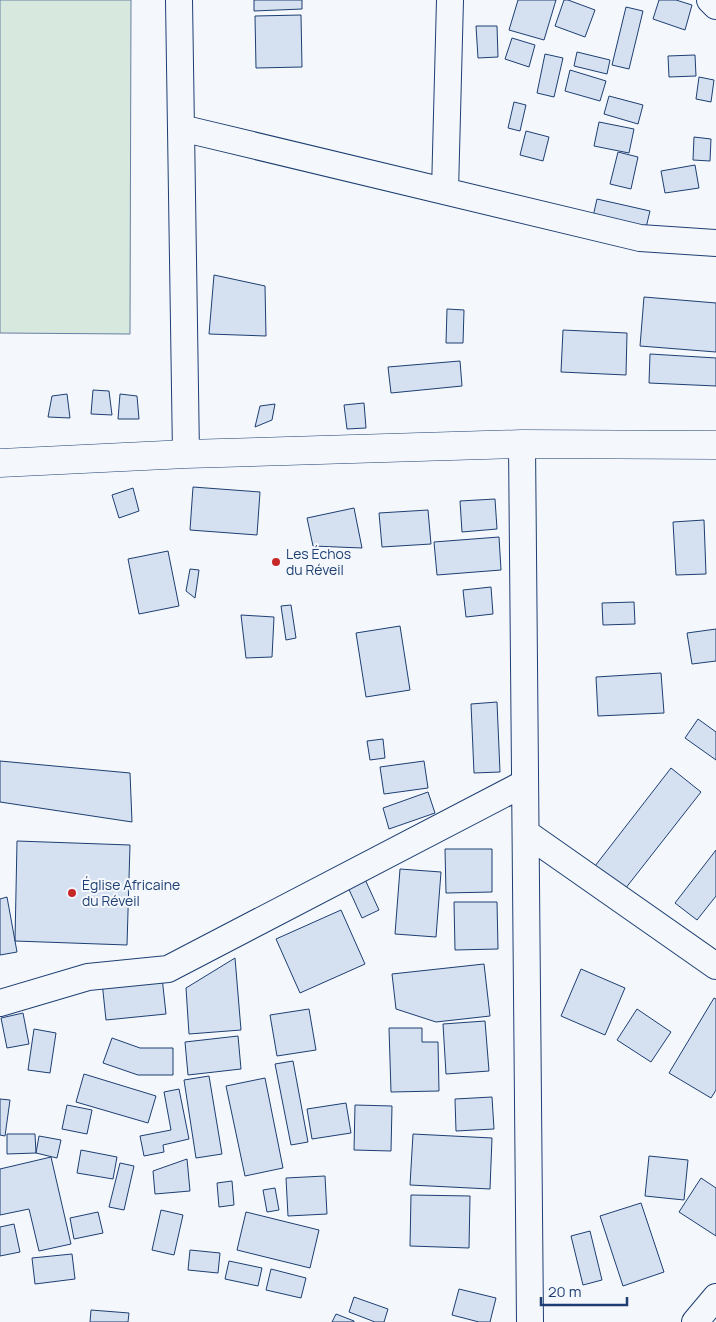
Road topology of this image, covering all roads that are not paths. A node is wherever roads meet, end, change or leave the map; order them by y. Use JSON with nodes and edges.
{"nodes":[{"id":1,"x":179,"y":0,"type":"edge"},
{"id":2,"x":450,"y":0,"type":"edge"},
{"id":3,"x":710,"y":0,"type":"edge"},
{"id":4,"x":716,"y":6,"type":"edge"},
{"id":5,"x":181,"y":128,"type":"junction"},
{"id":6,"x":445,"y":191,"type":"junction"},
{"id":7,"x":716,"y":243,"type":"edge"},
{"id":8,"x":522,"y":444,"type":"junction"},
{"id":9,"x":716,"y":445,"type":"edge"},
{"id":10,"x":186,"y":454,"type":"junction"},
{"id":11,"x":0,"y":463,"type":"edge"},
{"id":12,"x":525,"y":783,"type":"junction"},
{"id":13,"x":526,"y":833,"type":"junction"},
{"id":14,"x":716,"y":966,"type":"edge"},
{"id":15,"x":0,"y":1003,"type":"edge"},
{"id":16,"x":530,"y":1322,"type":"edge"}],
"edges":[{"from":1,"to":5,"type":"street"},
{"from":2,"to":6,"type":"street"},
{"from":3,"to":4,"type":"street"},
{"from":5,"to":6,"type":"street"},
{"from":5,"to":10,"type":"street"},
{"from":6,"to":7,"type":"street"},
{"from":8,"to":9,"type":"street"},
{"from":8,"to":10,"type":"street"},
{"from":8,"to":12,"type":"street"},
{"from":10,"to":11,"type":"street"},
{"from":12,"to":13,"type":"street"},
{"from":12,"to":15,"type":"street"},
{"from":13,"to":14,"type":"street"},
{"from":13,"to":16,"type":"street"}]}
